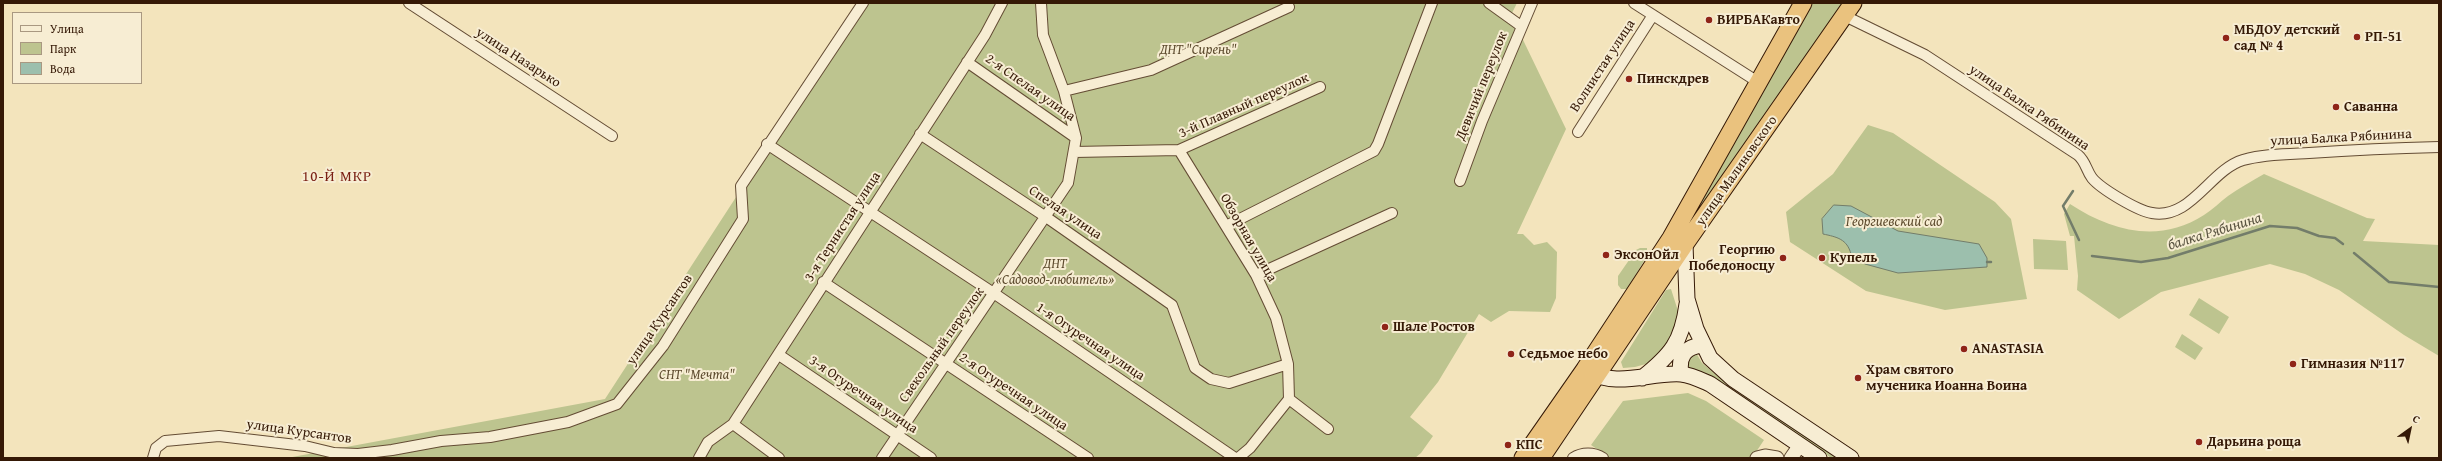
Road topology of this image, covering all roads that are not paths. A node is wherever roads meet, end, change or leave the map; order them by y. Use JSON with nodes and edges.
{"nodes":[{"id":1,"x":409,"y":3,"type":"edge"},
{"id":2,"x":863,"y":3,"type":"edge"},
{"id":3,"x":1002,"y":3,"type":"edge"},
{"id":4,"x":1042,"y":3,"type":"edge"},
{"id":5,"x":1432,"y":3,"type":"edge"},
{"id":6,"x":1489,"y":3,"type":"edge"},
{"id":7,"x":1532,"y":3,"type":"edge"},
{"id":8,"x":1634,"y":3,"type":"edge"},
{"id":9,"x":1803,"y":3,"type":"edge"},
{"id":10,"x":1289,"y":7,"type":"dead end"},
{"id":11,"x":1849,"y":9,"type":"edge"},
{"id":12,"x":1653,"y":15,"type":"junction"},
{"id":13,"x":1521,"y":26,"type":"junction"},
{"id":14,"x":967,"y":62,"type":"junction"},
{"id":15,"x":1758,"y":82,"type":"junction"},
{"id":16,"x":1320,"y":87,"type":"dead end"},
{"id":17,"x":1064,"y":91,"type":"junction"},
{"id":18,"x":1578,"y":132,"type":"dead end"},
{"id":19,"x":920,"y":134,"type":"junction"},
{"id":20,"x":612,"y":136,"type":"dead end"},
{"id":21,"x":1076,"y":138,"type":"junction"},
{"id":22,"x":768,"y":144,"type":"junction"},
{"id":23,"x":2439,"y":147,"type":"edge"},
{"id":24,"x":1179,"y":150,"type":"junction"},
{"id":25,"x":1074,"y":152,"type":"junction"},
{"id":26,"x":1460,"y":181,"type":"dead end"},
{"id":27,"x":870,"y":211,"type":"junction"},
{"id":28,"x":1392,"y":213,"type":"dead end"},
{"id":29,"x":1046,"y":216,"type":"junction"},
{"id":30,"x":1226,"y":226,"type":"junction"},
{"id":31,"x":1685,"y":244,"type":"junction"},
{"id":32,"x":1256,"y":275,"type":"junction"},
{"id":33,"x":823,"y":282,"type":"junction"},
{"id":34,"x":995,"y":294,"type":"junction"},
{"id":35,"x":1687,"y":299,"type":"junction"},
{"id":36,"x":1702,"y":345,"type":"junction"},
{"id":37,"x":778,"y":355,"type":"junction"},
{"id":38,"x":947,"y":364,"type":"junction"},
{"id":39,"x":1288,"y":364,"type":"junction"},
{"id":40,"x":1591,"y":373,"type":"junction"},
{"id":41,"x":1681,"y":374,"type":"junction"},
{"id":42,"x":1642,"y":378,"type":"junction"},
{"id":43,"x":1289,"y":399,"type":"junction"},
{"id":44,"x":733,"y":424,"type":"junction"},
{"id":45,"x":1328,"y":429,"type":"dead end"},
{"id":46,"x":898,"y":434,"type":"junction"},
{"id":47,"x":1800,"y":445,"type":"junction"},
{"id":48,"x":1542,"y":457,"type":"edge"},
{"id":49,"x":153,"y":458,"type":"edge"},
{"id":50,"x":699,"y":458,"type":"edge"},
{"id":51,"x":779,"y":458,"type":"edge"},
{"id":52,"x":882,"y":458,"type":"edge"},
{"id":53,"x":931,"y":458,"type":"edge"},
{"id":54,"x":1088,"y":458,"type":"edge"},
{"id":55,"x":1235,"y":458,"type":"edge"},
{"id":56,"x":1238,"y":458,"type":"edge"},
{"id":57,"x":1523,"y":458,"type":"edge"},
{"id":58,"x":1573,"y":458,"type":"edge"},
{"id":59,"x":1603,"y":458,"type":"edge"},
{"id":60,"x":1757,"y":458,"type":"edge"},
{"id":61,"x":1777,"y":458,"type":"edge"},
{"id":62,"x":1791,"y":458,"type":"edge"},
{"id":63,"x":1819,"y":458,"type":"edge"},
{"id":64,"x":1851,"y":458,"type":"edge"}],
"edges":[{"from":1,"to":20,"type":"street","name":"улица Назарько"},
{"from":2,"to":22,"type":"street","name":"улица Курсантов"},
{"from":3,"to":14,"type":"street","name":"3-я Тернистая улица"},
{"from":4,"to":17,"type":"street","name":"Свекольный переулок"},
{"from":5,"to":30,"type":"street"},
{"from":6,"to":13,"type":"street"},
{"from":7,"to":13,"type":"street","name":"Девичий переулок"},
{"from":8,"to":12,"type":"street"},
{"from":9,"to":15,"type":"highway","name":"улица Малиновского"},
{"from":10,"to":17,"type":"street"},
{"from":11,"to":23,"type":"street","name":"улица Балка Рябинина"},
{"from":11,"to":31,"type":"highway","name":"улица Малиновского"},
{"from":12,"to":15,"type":"street"},
{"from":12,"to":18,"type":"street","name":"Волнистая улица"},
{"from":13,"to":26,"type":"street","name":"Девичий переулок"},
{"from":14,"to":19,"type":"street","name":"3-я Тернистая улица"},
{"from":14,"to":21,"type":"street","name":"2-я Спелая улица"},
{"from":15,"to":40,"type":"highway","name":"улица Малиновского"},
{"from":16,"to":24,"type":"street","name":"3-й Плавный переулок"},
{"from":17,"to":21,"type":"street","name":"Свекольный переулок"},
{"from":19,"to":27,"type":"street","name":"3-я Тернистая улица"},
{"from":19,"to":29,"type":"street","name":"Спелая улица"},
{"from":21,"to":25,"type":"street","name":"Свекольный переулок"},
{"from":22,"to":27,"type":"street","name":"1-я Огуречная улица"},
{"from":22,"to":49,"type":"street","name":"улица Курсантов"},
{"from":24,"to":25,"type":"street"},
{"from":24,"to":30,"type":"street","name":"Обзорная улица"},
{"from":25,"to":29,"type":"street","name":"Свекольный переулок"},
{"from":27,"to":33,"type":"street","name":"3-я Тернистая улица"},
{"from":27,"to":34,"type":"street","name":"1-я Огуречная улица"},
{"from":28,"to":32,"type":"street"},
{"from":29,"to":34,"type":"street","name":"Свекольный переулок"},
{"from":29,"to":39,"type":"street","name":"Спелая улица"},
{"from":30,"to":32,"type":"street","name":"Обзорная улица"},
{"from":31,"to":35,"type":"main road"},
{"from":31,"to":40,"type":"highway","name":"улица Малиновского"},
{"from":32,"to":39,"type":"street","name":"Обзорная улица"},
{"from":33,"to":37,"type":"street","name":"3-я Тернистая улица"},
{"from":33,"to":38,"type":"street","name":"2-я Огуречная улица"},
{"from":34,"to":38,"type":"street","name":"Свекольный переулок"},
{"from":34,"to":55,"type":"street","name":"1-я Огуречная улица"},
{"from":35,"to":36,"type":"main road"},
{"from":35,"to":42,"type":"main road"},
{"from":36,"to":41,"type":"main road"},
{"from":36,"to":64,"type":"main road"},
{"from":37,"to":44,"type":"street","name":"3-я Тернистая улица"},
{"from":37,"to":46,"type":"street","name":"3-я Огуречная улица"},
{"from":38,"to":46,"type":"street","name":"Свекольный переулок"},
{"from":38,"to":54,"type":"street","name":"2-я Огуречная улица"},
{"from":39,"to":43,"type":"street","name":"Обзорная улица"},
{"from":40,"to":42,"type":"main road"},
{"from":40,"to":48,"type":"highway","name":"улица Малиновского"},
{"from":40,"to":57,"type":"highway","name":"улица Малиновского"},
{"from":41,"to":42,"type":"main road"},
{"from":41,"to":47,"type":"main road"},
{"from":43,"to":45,"type":"street"},
{"from":43,"to":56,"type":"street"},
{"from":44,"to":50,"type":"street","name":"3-я Тернистая улица"},
{"from":44,"to":51,"type":"street"},
{"from":46,"to":52,"type":"street","name":"Свекольный переулок"},
{"from":46,"to":53,"type":"street","name":"3-я Огуречная улица"},
{"from":47,"to":62,"type":"street"},
{"from":47,"to":63,"type":"main road"},
{"from":58,"to":59,"type":"street"},
{"from":60,"to":61,"type":"street"}]}
